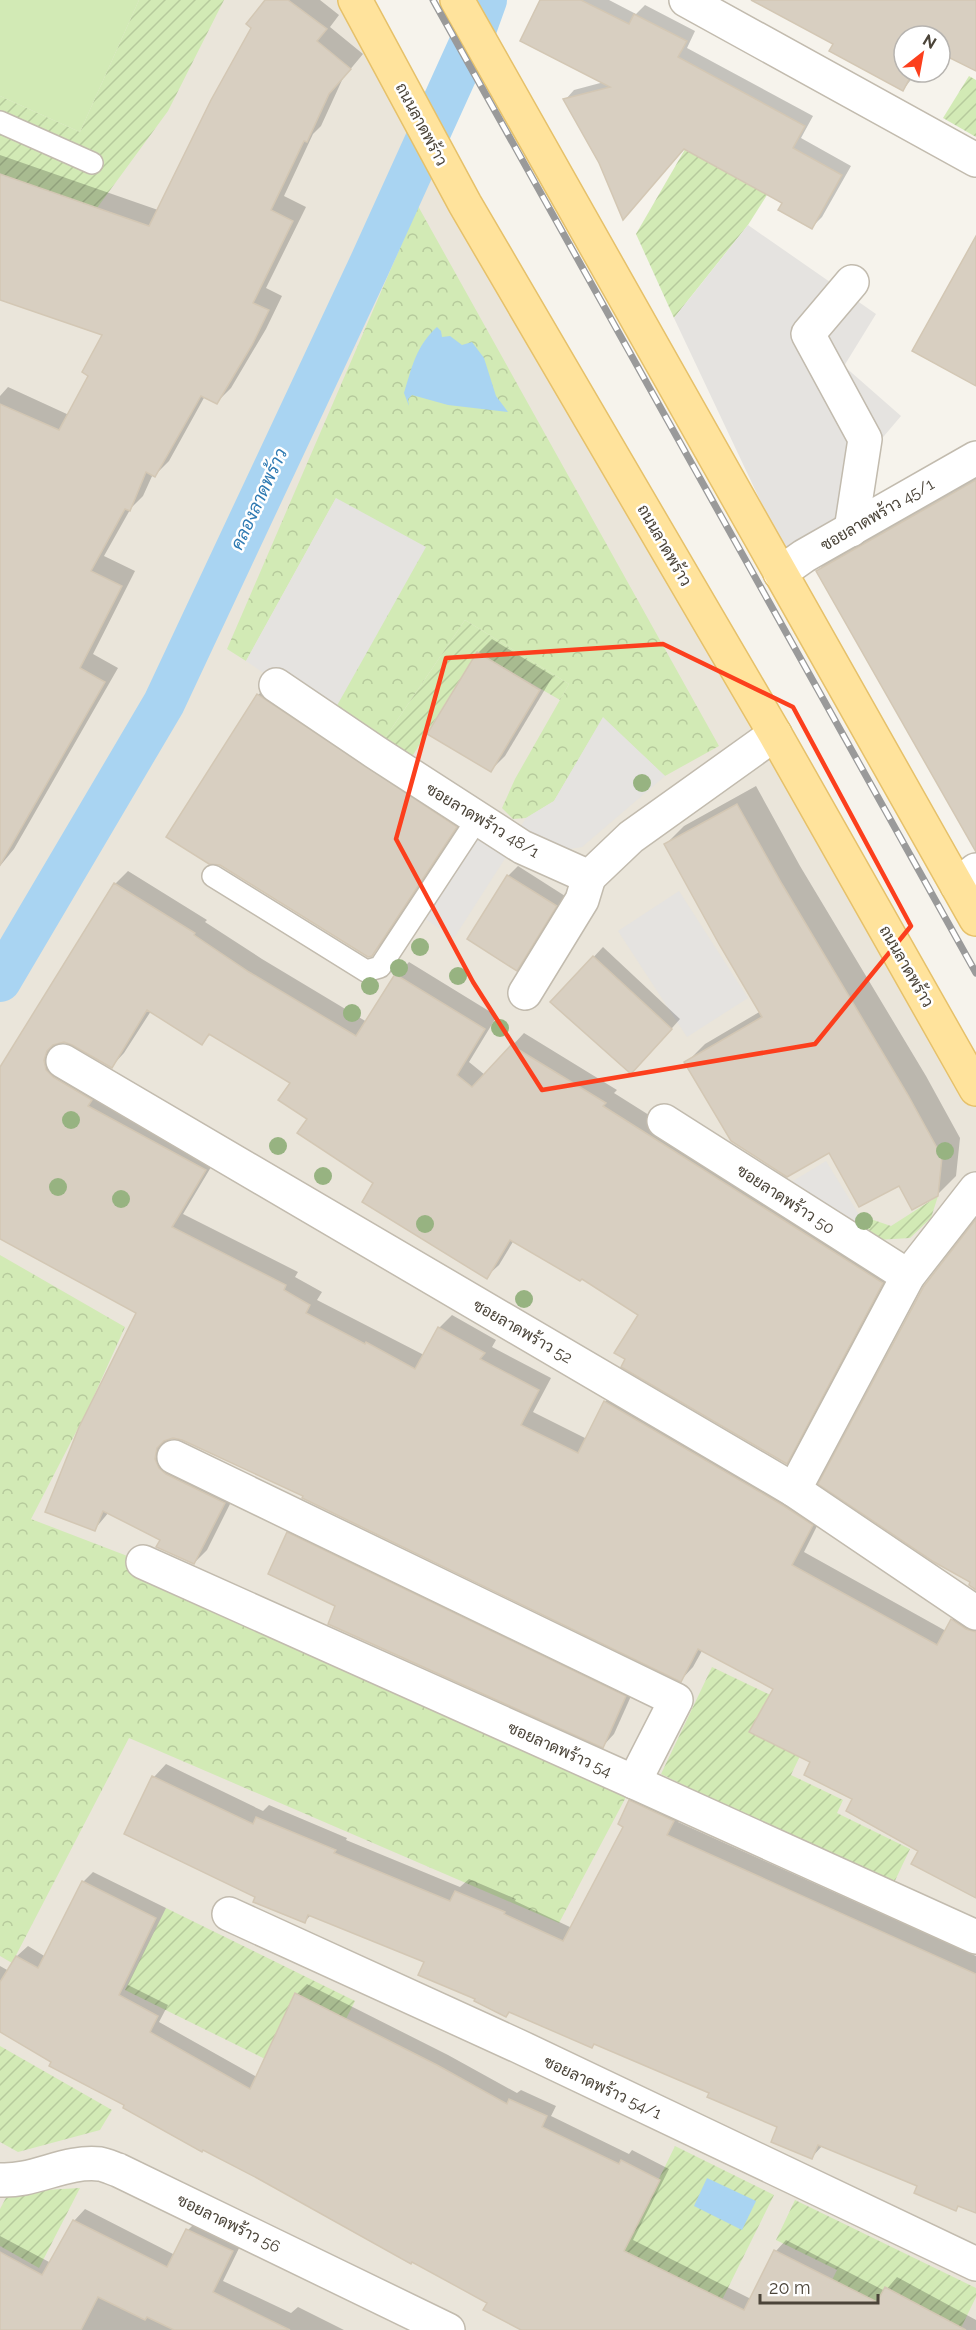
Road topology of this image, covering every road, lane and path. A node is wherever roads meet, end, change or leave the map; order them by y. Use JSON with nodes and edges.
{"nodes":[{"id":1,"x":355,"y":0,"type":"edge"},
{"id":2,"x":457,"y":0,"type":"edge"},
{"id":3,"x":686,"y":0,"type":"edge"},
{"id":4,"x":0,"y":122,"type":"edge"},
{"id":5,"x":976,"y":160,"type":"edge"},
{"id":6,"x":92,"y":163,"type":"dead end"},
{"id":7,"x":852,"y":282,"type":"dead end"},
{"id":8,"x":976,"y":458,"type":"edge"},
{"id":9,"x":851,"y":530,"type":"junction"},
{"id":10,"x":780,"y":573,"type":"junction"},
{"id":11,"x":276,"y":684,"type":"dead end"},
{"id":12,"x":775,"y":734,"type":"junction"},
{"id":13,"x":478,"y":818,"type":"junction"},
{"id":14,"x":213,"y":876,"type":"dead end"},
{"id":15,"x":589,"y":877,"type":"junction"},
{"id":16,"x":967,"y":878,"type":"edge"},
{"id":17,"x":976,"y":919,"type":"edge"},
{"id":18,"x":525,"y":993,"type":"dead end"},
{"id":19,"x":63,"y":1061,"type":"dead end"},
{"id":20,"x":976,"y":1089,"type":"edge"},
{"id":21,"x":664,"y":1121,"type":"dead end"},
{"id":22,"x":976,"y":1189,"type":"edge"},
{"id":23,"x":908,"y":1276,"type":"junction"},
{"id":24,"x":174,"y":1457,"type":"dead end"},
{"id":25,"x":794,"y":1491,"type":"junction"},
{"id":26,"x":142,"y":1562,"type":"dead end"},
{"id":27,"x":976,"y":1613,"type":"edge"},
{"id":28,"x":634,"y":1782,"type":"junction"},
{"id":29,"x":229,"y":1914,"type":"dead end"},
{"id":30,"x":976,"y":1937,"type":"edge"},
{"id":31,"x":0,"y":2180,"type":"edge"},
{"id":32,"x":976,"y":2264,"type":"edge"},
{"id":33,"x":448,"y":2330,"type":"edge"}],
"edges":[{"from":1,"to":12,"type":"main road","name":"ถนนลาดพร้าว"},
{"from":2,"to":10,"type":"main road"},
{"from":3,"to":5,"type":"street"},
{"from":4,"to":6,"type":"lane"},
{"from":7,"to":9,"type":"street"},
{"from":8,"to":9,"type":"street","name":"ซอยลาดพร้าว 45/1"},
{"from":9,"to":10,"type":"street","name":"ซอยลาดพร้าว 45/1"},
{"from":10,"to":16,"type":"main road"},
{"from":11,"to":13,"type":"street","name":"ซอยลาดพร้าว 48/1"},
{"from":12,"to":15,"type":"street"},
{"from":12,"to":20,"type":"main road","name":"ถนนลาดพร้าว"},
{"from":13,"to":14,"type":"lane"},
{"from":13,"to":15,"type":"street","name":"ซอยลาดพร้าว 48/1"},
{"from":15,"to":18,"type":"street"},
{"from":16,"to":17,"type":"main road"},
{"from":19,"to":25,"type":"street","name":"ซอยลาดพร้าว 52"},
{"from":21,"to":23,"type":"street","name":"ซอยลาดพร้าว 50"},
{"from":22,"to":23,"type":"street"},
{"from":23,"to":25,"type":"street"},
{"from":24,"to":28,"type":"street"},
{"from":25,"to":27,"type":"street","name":"ซอยลาดพร้าว 52"},
{"from":26,"to":28,"type":"street","name":"ซอยลาดพร้าว 54"},
{"from":28,"to":30,"type":"street","name":"ซอยลาดพร้าว 54"},
{"from":29,"to":32,"type":"street","name":"ซอยลาดพร้าว 54/1"},
{"from":31,"to":33,"type":"street","name":"ซอยลาดพร้าว 56"}]}
